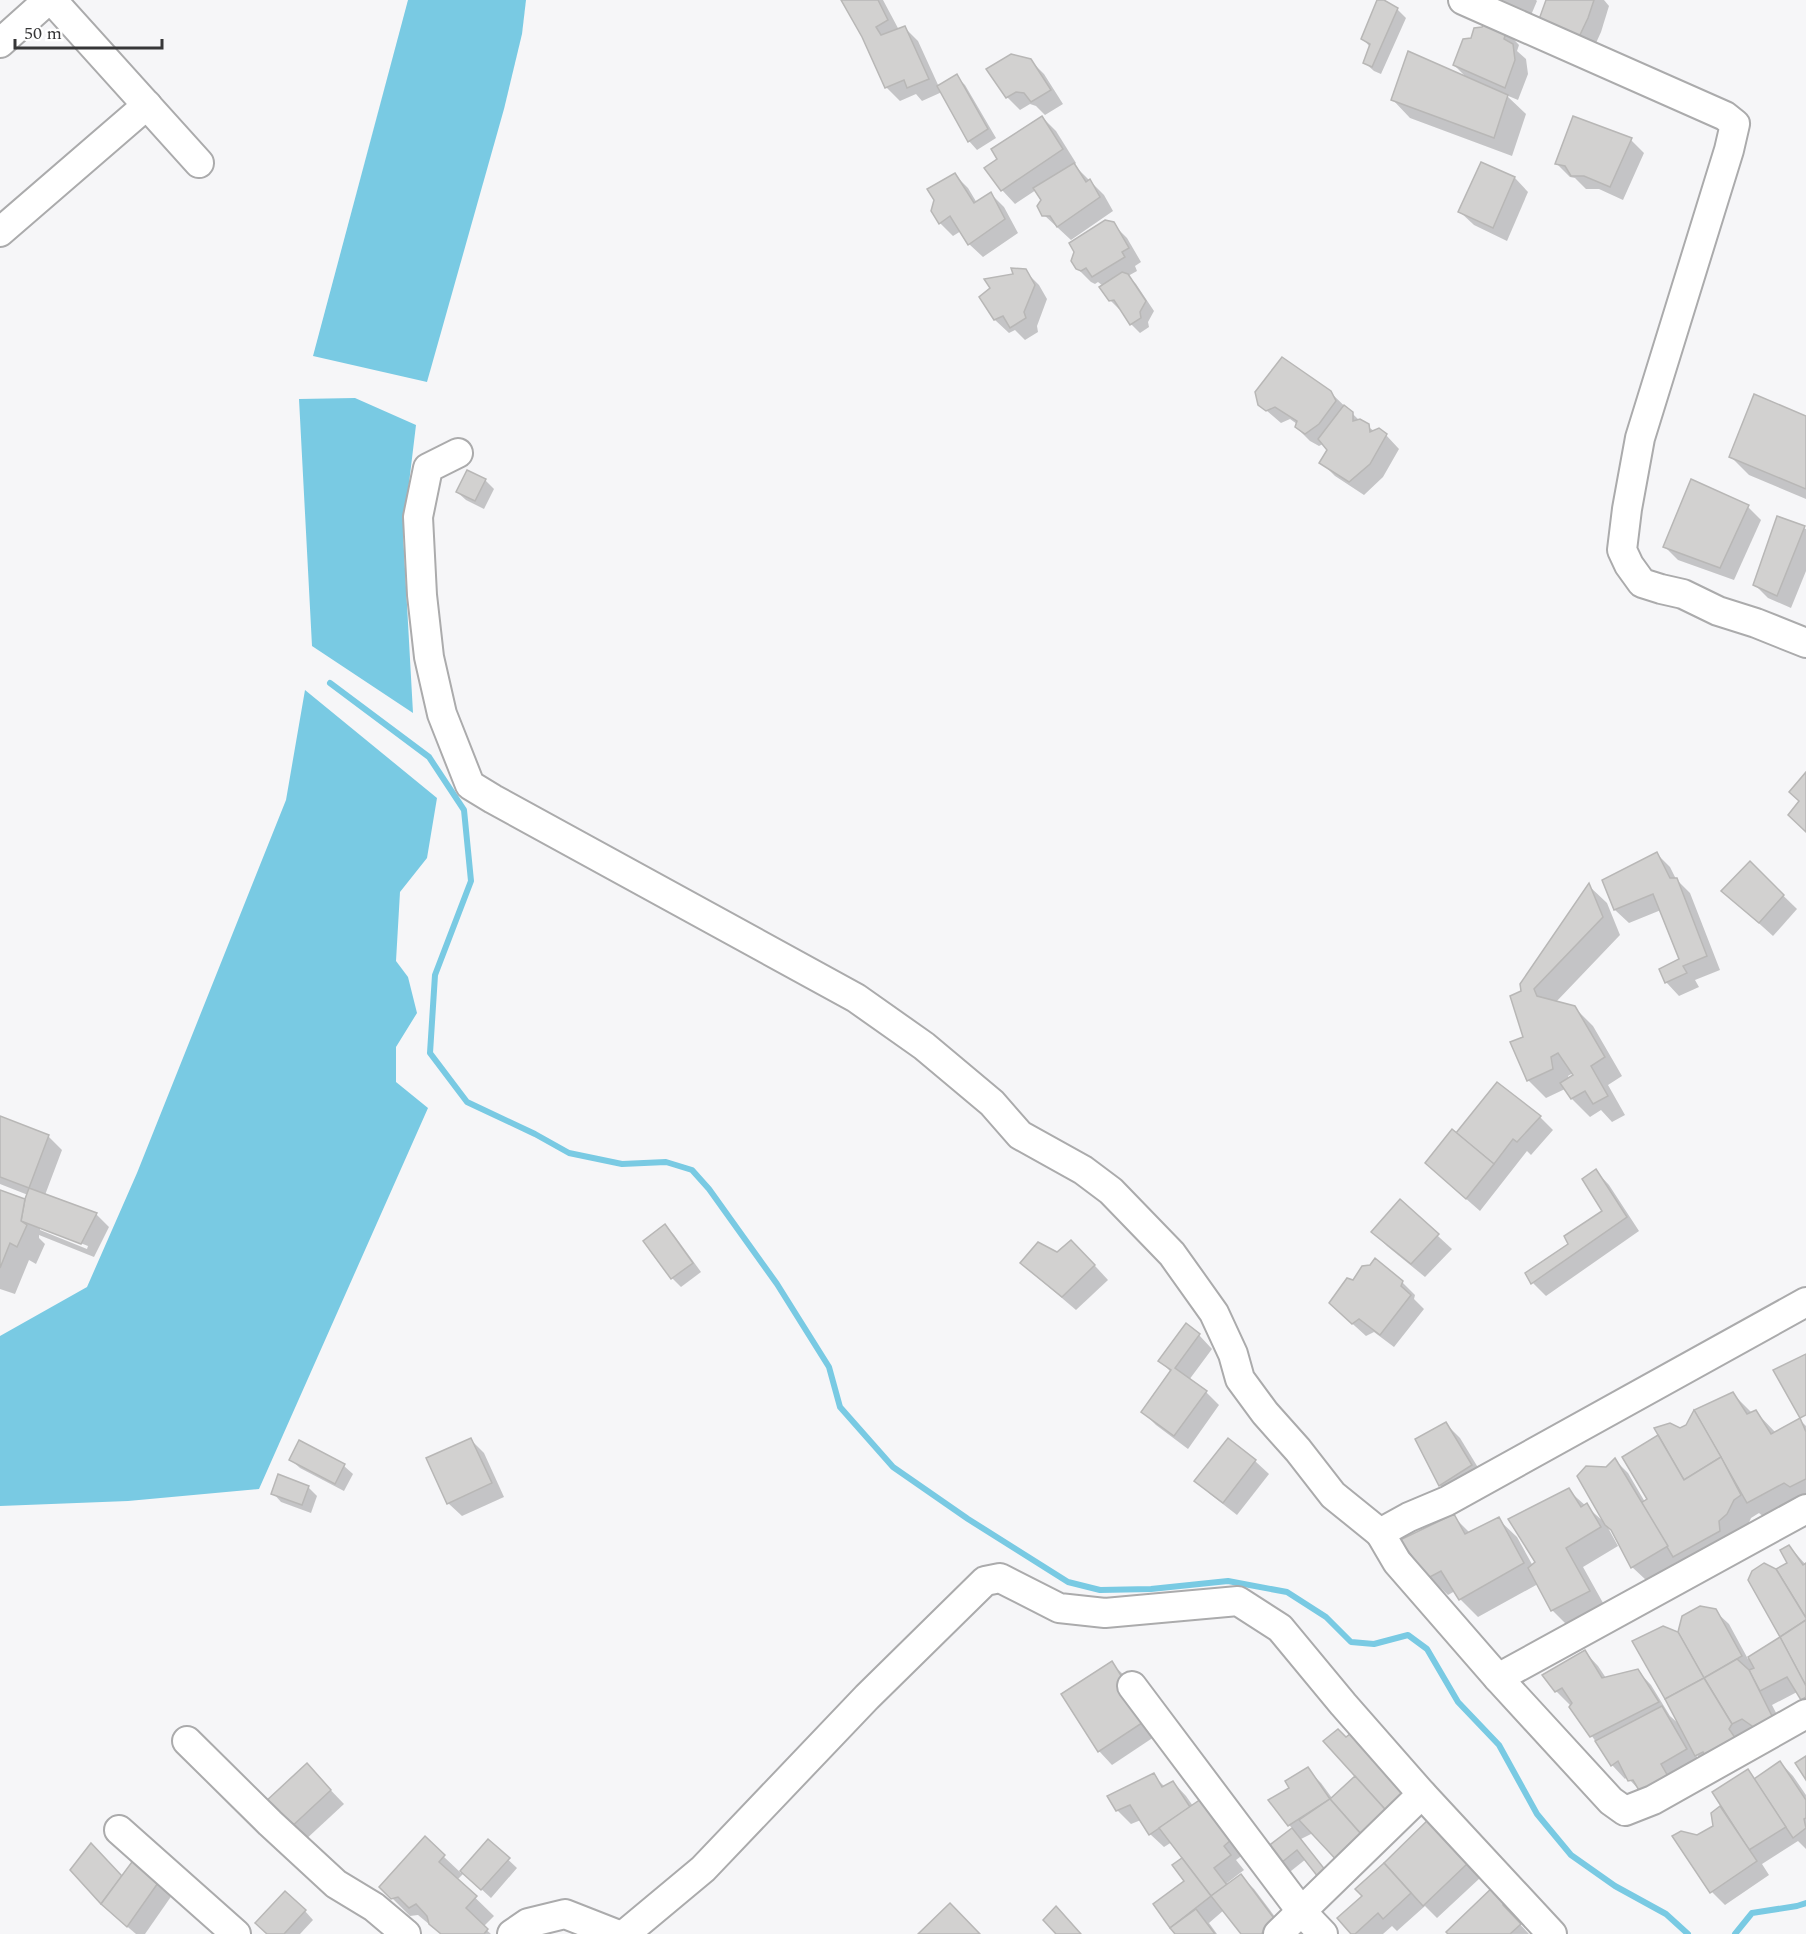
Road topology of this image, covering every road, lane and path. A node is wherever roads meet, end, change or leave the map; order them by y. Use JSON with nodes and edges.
{"nodes":[{"id":1,"x":50,"y":0,"type":"edge"},
{"id":2,"x":1463,"y":0,"type":"edge"},
{"id":3,"x":0,"y":43,"type":"edge"},
{"id":4,"x":147,"y":105,"type":"junction"},
{"id":5,"x":199,"y":163,"type":"dead end"},
{"id":6,"x":0,"y":232,"type":"edge"},
{"id":7,"x":458,"y":453,"type":"dead end"},
{"id":8,"x":1806,"y":643,"type":"edge"},
{"id":9,"x":1806,"y":1302,"type":"edge"},
{"id":10,"x":1806,"y":1509,"type":"edge"},
{"id":11,"x":1380,"y":1533,"type":"junction"},
{"id":12,"x":1498,"y":1678,"type":"junction"},
{"id":13,"x":1132,"y":1686,"type":"dead end"},
{"id":14,"x":1806,"y":1714,"type":"edge"},
{"id":15,"x":187,"y":1741,"type":"dead end"},
{"id":16,"x":1422,"y":1794,"type":"junction"},
{"id":17,"x":119,"y":1830,"type":"dead end"},
{"id":18,"x":1301,"y":1911,"type":"junction"},
{"id":19,"x":236,"y":1934,"type":"edge"},
{"id":20,"x":406,"y":1934,"type":"edge"},
{"id":21,"x":512,"y":1934,"type":"edge"},
{"id":22,"x":616,"y":1934,"type":"edge"},
{"id":23,"x":625,"y":1934,"type":"edge"},
{"id":24,"x":1278,"y":1934,"type":"edge"},
{"id":25,"x":1323,"y":1934,"type":"edge"},
{"id":26,"x":1552,"y":1934,"type":"edge"}],
"edges":[{"from":1,"to":3,"type":"street"},
{"from":1,"to":4,"type":"street"},
{"from":2,"to":8,"type":"street"},
{"from":4,"to":5,"type":"street"},
{"from":4,"to":6,"type":"street"},
{"from":7,"to":11,"type":"street"},
{"from":9,"to":11,"type":"street"},
{"from":10,"to":12,"type":"street"},
{"from":11,"to":12,"type":"street"},
{"from":12,"to":14,"type":"street"},
{"from":13,"to":18,"type":"street"},
{"from":15,"to":20,"type":"street"},
{"from":16,"to":18,"type":"street"},
{"from":16,"to":23,"type":"street"},
{"from":16,"to":26,"type":"street"},
{"from":17,"to":19,"type":"street"},
{"from":18,"to":24,"type":"street"},
{"from":18,"to":25,"type":"street"},
{"from":21,"to":22,"type":"street"}]}
